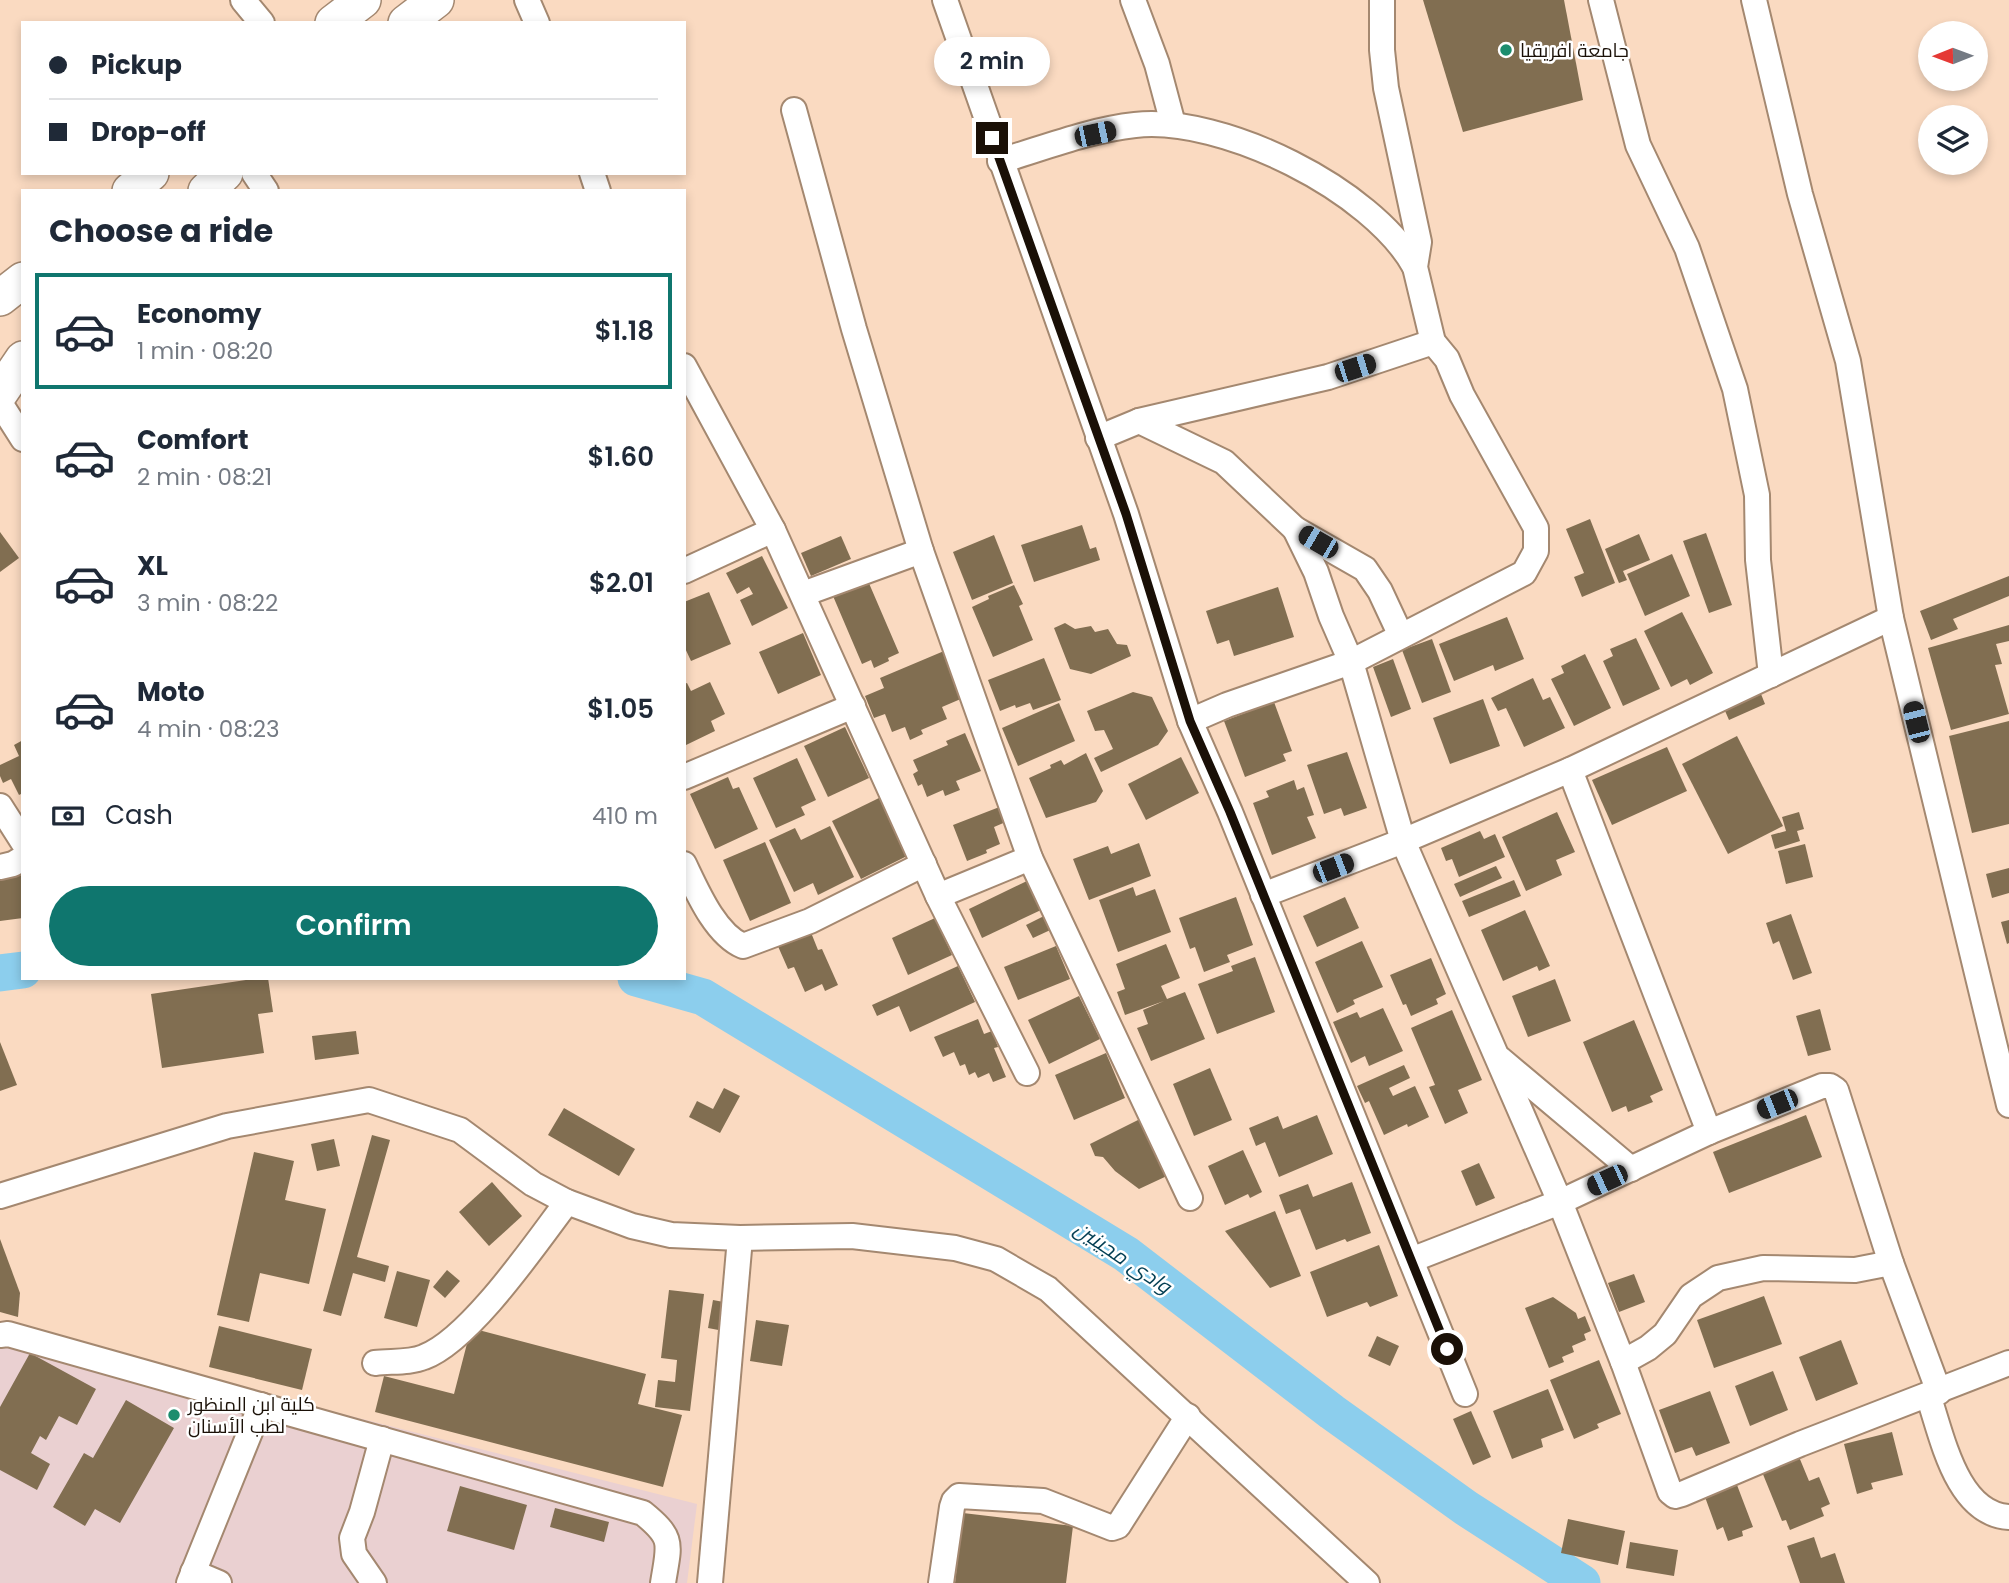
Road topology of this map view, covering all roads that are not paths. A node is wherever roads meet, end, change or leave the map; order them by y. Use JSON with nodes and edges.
{"nodes":[{"id":1,"x":243,"y":0,"type":"edge"},
{"id":2,"x":363,"y":0,"type":"edge"},
{"id":3,"x":436,"y":0,"type":"edge"},
{"id":4,"x":527,"y":0,"type":"edge"},
{"id":5,"x":944,"y":0,"type":"edge"},
{"id":6,"x":1133,"y":0,"type":"edge"},
{"id":7,"x":1382,"y":0,"type":"edge"},
{"id":8,"x":1601,"y":0,"type":"edge"},
{"id":9,"x":1754,"y":0,"type":"edge"},
{"id":10,"x":260,"y":21,"type":"edge"},
{"id":11,"x":337,"y":21,"type":"edge"},
{"id":12,"x":408,"y":21,"type":"edge"},
{"id":13,"x":536,"y":21,"type":"edge"},
{"id":14,"x":794,"y":110,"type":"dead end"},
{"id":15,"x":1173,"y":124,"type":"junction"},
{"id":16,"x":1000,"y":161,"type":"junction"},
{"id":17,"x":149,"y":175,"type":"edge"},
{"id":18,"x":223,"y":175,"type":"edge"},
{"id":19,"x":132,"y":189,"type":"edge"},
{"id":20,"x":208,"y":189,"type":"edge"},
{"id":21,"x":1415,"y":267,"type":"junction"},
{"id":22,"x":21,"y":281,"type":"edge"},
{"id":23,"x":0,"y":298,"type":"edge"},
{"id":24,"x":1433,"y":342,"type":"junction"},
{"id":25,"x":21,"y":360,"type":"edge"},
{"id":26,"x":21,"y":362,"type":"edge"},
{"id":27,"x":0,"y":370,"type":"edge"},
{"id":28,"x":686,"y":370,"type":"edge"},
{"id":29,"x":0,"y":393,"type":"edge"},
{"id":30,"x":0,"y":402,"type":"edge"},
{"id":31,"x":1139,"y":421,"type":"junction"},
{"id":32,"x":21,"y":436,"type":"edge"},
{"id":33,"x":1098,"y":438,"type":"junction"},
{"id":34,"x":1295,"y":529,"type":"junction"},
{"id":35,"x":773,"y":530,"type":"junction"},
{"id":36,"x":921,"y":551,"type":"junction"},
{"id":37,"x":686,"y":569,"type":"edge"},
{"id":38,"x":803,"y":594,"type":"junction"},
{"id":39,"x":1891,"y":618,"type":"junction"},
{"id":40,"x":1401,"y":636,"type":"junction"},
{"id":41,"x":1351,"y":662,"type":"junction"},
{"id":42,"x":1771,"y":675,"type":"junction"},
{"id":43,"x":853,"y":706,"type":"junction"},
{"id":44,"x":1190,"y":721,"type":"junction"},
{"id":45,"x":1570,"y":770,"type":"junction"},
{"id":46,"x":686,"y":776,"type":"edge"},
{"id":47,"x":0,"y":806,"type":"edge"},
{"id":48,"x":21,"y":839,"type":"edge"},
{"id":49,"x":1402,"y":841,"type":"junction"},
{"id":50,"x":1030,"y":858,"type":"junction"},
{"id":51,"x":21,"y":859,"type":"edge"},
{"id":52,"x":925,"y":864,"type":"junction"},
{"id":53,"x":0,"y":867,"type":"edge"},
{"id":54,"x":686,"y":868,"type":"edge"},
{"id":55,"x":938,"y":895,"type":"junction"},
{"id":56,"x":1263,"y":895,"type":"junction"},
{"id":57,"x":1496,"y":1055,"type":"junction"},
{"id":58,"x":1027,"y":1073,"type":"dead end"},
{"id":59,"x":2009,"y":1105,"type":"edge"},
{"id":60,"x":1709,"y":1132,"type":"junction"},
{"id":61,"x":1631,"y":1169,"type":"junction"},
{"id":62,"x":0,"y":1196,"type":"edge"},
{"id":63,"x":1190,"y":1198,"type":"dead end"},
{"id":64,"x":567,"y":1202,"type":"junction"},
{"id":65,"x":1560,"y":1202,"type":"junction"},
{"id":66,"x":740,"y":1238,"type":"junction"},
{"id":67,"x":1411,"y":1260,"type":"junction"},
{"id":68,"x":1891,"y":1264,"type":"junction"},
{"id":69,"x":0,"y":1335,"type":"edge"},
{"id":70,"x":1623,"y":1362,"type":"junction"},
{"id":71,"x":375,"y":1363,"type":"dead end"},
{"id":72,"x":2009,"y":1363,"type":"edge"},
{"id":73,"x":1933,"y":1393,"type":"junction"},
{"id":74,"x":1465,"y":1394,"type":"dead end"},
{"id":75,"x":261,"y":1405,"type":"junction"},
{"id":76,"x":1188,"y":1416,"type":"junction"},
{"id":77,"x":382,"y":1439,"type":"junction"},
{"id":78,"x":2009,"y":1517,"type":"edge"},
{"id":79,"x":191,"y":1578,"type":"edge"},
{"id":80,"x":219,"y":1583,"type":"edge"},
{"id":81,"x":374,"y":1583,"type":"edge"},
{"id":82,"x":663,"y":1583,"type":"edge"},
{"id":83,"x":710,"y":1583,"type":"edge"},
{"id":84,"x":942,"y":1583,"type":"edge"},
{"id":85,"x":1367,"y":1583,"type":"edge"}],
"edges":[{"from":1,"to":10,"type":"street"},
{"from":2,"to":11,"type":"highway"},
{"from":3,"to":12,"type":"highway"},
{"from":4,"to":13,"type":"street"},
{"from":5,"to":16,"type":"street"},
{"from":6,"to":15,"type":"street"},
{"from":7,"to":21,"type":"street"},
{"from":8,"to":42,"type":"street"},
{"from":9,"to":39,"type":"street"},
{"from":14,"to":36,"type":"street"},
{"from":15,"to":16,"type":"street"},
{"from":15,"to":21,"type":"street"},
{"from":16,"to":33,"type":"street"},
{"from":17,"to":19,"type":"highway"},
{"from":18,"to":20,"type":"highway"},
{"from":21,"to":24,"type":"street"},
{"from":22,"to":23,"type":"highway"},
{"from":24,"to":31,"type":"street"},
{"from":24,"to":40,"type":"street"},
{"from":25,"to":27,"type":"highway"},
{"from":26,"to":29,"type":"highway"},
{"from":28,"to":35,"type":"street"},
{"from":30,"to":32,"type":"street"},
{"from":31,"to":33,"type":"street"},
{"from":31,"to":34,"type":"street"},
{"from":33,"to":44,"type":"street"},
{"from":34,"to":40,"type":"street"},
{"from":34,"to":41,"type":"street"},
{"from":35,"to":37,"type":"street"},
{"from":35,"to":38,"type":"street"},
{"from":36,"to":38,"type":"street"},
{"from":36,"to":50,"type":"street"},
{"from":38,"to":43,"type":"street"},
{"from":39,"to":42,"type":"street"},
{"from":39,"to":59,"type":"street"},
{"from":40,"to":41,"type":"street"},
{"from":41,"to":44,"type":"street"},
{"from":41,"to":49,"type":"street"},
{"from":42,"to":45,"type":"street"},
{"from":43,"to":46,"type":"street"},
{"from":43,"to":52,"type":"street"},
{"from":44,"to":56,"type":"street"},
{"from":45,"to":49,"type":"street"},
{"from":45,"to":60,"type":"street"},
{"from":47,"to":48,"type":"street"},
{"from":49,"to":56,"type":"street"},
{"from":49,"to":57,"type":"street"},
{"from":50,"to":55,"type":"street"},
{"from":50,"to":63,"type":"street"},
{"from":51,"to":53,"type":"street"},
{"from":52,"to":54,"type":"street"},
{"from":52,"to":55,"type":"street"},
{"from":55,"to":58,"type":"street"},
{"from":56,"to":67,"type":"street"},
{"from":57,"to":61,"type":"street"},
{"from":57,"to":65,"type":"street"},
{"from":60,"to":61,"type":"street"},
{"from":60,"to":68,"type":"street"},
{"from":61,"to":65,"type":"street"},
{"from":62,"to":64,"type":"street"},
{"from":64,"to":66,"type":"street"},
{"from":64,"to":71,"type":"street"},
{"from":65,"to":67,"type":"street"},
{"from":65,"to":70,"type":"street"},
{"from":66,"to":76,"type":"street"},
{"from":66,"to":83,"type":"street"},
{"from":67,"to":74,"type":"street"},
{"from":68,"to":70,"type":"street"},
{"from":68,"to":73,"type":"street"},
{"from":69,"to":75,"type":"street"},
{"from":70,"to":73,"type":"street"},
{"from":72,"to":73,"type":"street"},
{"from":73,"to":78,"type":"street"},
{"from":75,"to":77,"type":"street"},
{"from":75,"to":79,"type":"street"},
{"from":76,"to":84,"type":"street"},
{"from":76,"to":85,"type":"street"},
{"from":77,"to":81,"type":"street"},
{"from":77,"to":82,"type":"street"},
{"from":79,"to":80,"type":"street"}]}
